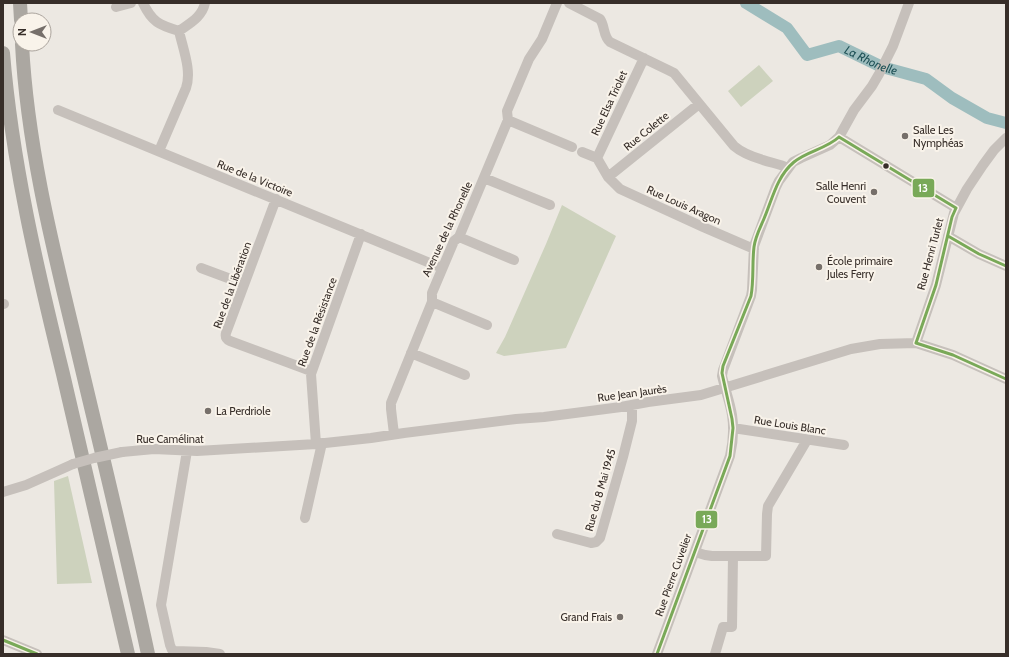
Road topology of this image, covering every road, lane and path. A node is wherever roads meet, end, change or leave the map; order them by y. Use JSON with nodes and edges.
{"nodes":[{"id":1,"x":131,"y":3,"type":"edge"},
{"id":2,"x":143,"y":3,"type":"edge"},
{"id":3,"x":206,"y":3,"type":"edge"},
{"id":4,"x":557,"y":3,"type":"edge"},
{"id":5,"x":569,"y":3,"type":"edge"},
{"id":6,"x":909,"y":3,"type":"edge"},
{"id":7,"x":116,"y":7,"type":"dead end"},
{"id":8,"x":179,"y":31,"type":"junction"},
{"id":9,"x":23,"y":52,"type":"edge"},
{"id":10,"x":3,"y":53,"type":"edge"},
{"id":11,"x":644,"y":58,"type":"junction"},
{"id":12,"x":699,"y":104,"type":"junction"},
{"id":13,"x":58,"y":110,"type":"dead end"},
{"id":14,"x":508,"y":120,"type":"junction"},
{"id":15,"x":840,"y":137,"type":"junction"},
{"id":16,"x":1006,"y":138,"type":"edge"},
{"id":17,"x":572,"y":147,"type":"dead end"},
{"id":18,"x":159,"y":151,"type":"junction"},
{"id":19,"x":582,"y":152,"type":"dead end"},
{"id":20,"x":597,"y":158,"type":"junction"},
{"id":21,"x":788,"y":168,"type":"junction"},
{"id":22,"x":608,"y":177,"type":"junction"},
{"id":23,"x":484,"y":178,"type":"junction"},
{"id":24,"x":276,"y":199,"type":"junction"},
{"id":25,"x":550,"y":205,"type":"dead end"},
{"id":26,"x":956,"y":208,"type":"junction"},
{"id":27,"x":361,"y":234,"type":"junction"},
{"id":28,"x":948,"y":236,"type":"junction"},
{"id":29,"x":459,"y":237,"type":"junction"},
{"id":30,"x":754,"y":249,"type":"junction"},
{"id":31,"x":514,"y":260,"type":"dead end"},
{"id":32,"x":1006,"y":266,"type":"edge"},
{"id":33,"x":201,"y":268,"type":"dead end"},
{"id":34,"x":442,"y":268,"type":"junction"},
{"id":35,"x":244,"y":284,"type":"junction"},
{"id":36,"x":432,"y":302,"type":"junction"},
{"id":37,"x":487,"y":325,"type":"dead end"},
{"id":38,"x":916,"y":343,"type":"junction"},
{"id":39,"x":411,"y":353,"type":"junction"},
{"id":40,"x":311,"y":371,"type":"junction"},
{"id":41,"x":465,"y":375,"type":"dead end"},
{"id":42,"x":1006,"y":379,"type":"edge"},
{"id":43,"x":725,"y":388,"type":"junction"},
{"id":44,"x":632,"y":405,"type":"junction"},
{"id":45,"x":733,"y":428,"type":"junction"},
{"id":46,"x":394,"y":434,"type":"junction"},
{"id":47,"x":807,"y":440,"type":"junction"},
{"id":48,"x":344,"y":441,"type":"joint"},
{"id":49,"x":319,"y":443,"type":"junction"},
{"id":50,"x":844,"y":445,"type":"dead end"},
{"id":51,"x":187,"y":451,"type":"junction"},
{"id":52,"x":3,"y":492,"type":"edge"},
{"id":53,"x":305,"y":518,"type":"dead end"},
{"id":54,"x":557,"y":534,"type":"dead end"},
{"id":55,"x":695,"y":552,"type":"junction"},
{"id":56,"x":733,"y":556,"type":"junction"},
{"id":57,"x":3,"y":640,"type":"edge"},
{"id":58,"x":37,"y":654,"type":"edge"},
{"id":59,"x":128,"y":654,"type":"edge"},
{"id":60,"x":148,"y":654,"type":"edge"},
{"id":61,"x":220,"y":654,"type":"edge"},
{"id":62,"x":657,"y":654,"type":"edge"},
{"id":63,"x":715,"y":654,"type":"edge"}],
"edges":[{"from":1,"to":7,"type":"street"},
{"from":2,"to":8,"type":"street"},
{"from":3,"to":8,"type":"street"},
{"from":4,"to":14,"type":"street","name":"Avenue de la Rhonelle"},
{"from":5,"to":11,"type":"street"},
{"from":6,"to":15,"type":"street"},
{"from":8,"to":18,"type":"street"},
{"from":9,"to":60,"type":"highway"},
{"from":10,"to":59,"type":"highway"},
{"from":11,"to":12,"type":"street"},
{"from":11,"to":20,"type":"street","name":"Rue Elsa Triolet"},
{"from":12,"to":21,"type":"street"},
{"from":12,"to":22,"type":"street","name":"Rue Colette"},
{"from":13,"to":18,"type":"street","name":"Rue de la Victoire"},
{"from":14,"to":17,"type":"street"},
{"from":14,"to":23,"type":"street","name":"Avenue de la Rhonelle"},
{"from":15,"to":21,"type":"street"},
{"from":15,"to":26,"type":"street"},
{"from":16,"to":26,"type":"street","name":"Rue Henri Turlet"},
{"from":18,"to":24,"type":"street","name":"Rue de la Victoire"},
{"from":19,"to":20,"type":"street"},
{"from":20,"to":22,"type":"street"},
{"from":21,"to":30,"type":"street","name":"Rue Pierre Cuvelier"},
{"from":22,"to":30,"type":"street","name":"Rue Louis Aragon"},
{"from":23,"to":25,"type":"street"},
{"from":23,"to":29,"type":"street","name":"Avenue de la Rhonelle"},
{"from":24,"to":27,"type":"street","name":"Rue de la Victoire"},
{"from":24,"to":35,"type":"street","name":"Rue de la Libération"},
{"from":26,"to":28,"type":"street","name":"Rue Henri Turlet"},
{"from":27,"to":34,"type":"street","name":"Rue de la Victoire"},
{"from":27,"to":40,"type":"street","name":"Rue de la Résistance"},
{"from":28,"to":32,"type":"street"},
{"from":28,"to":38,"type":"street","name":"Rue Henri Turlet"},
{"from":29,"to":31,"type":"street"},
{"from":29,"to":34,"type":"street","name":"Avenue de la Rhonelle"},
{"from":30,"to":43,"type":"street","name":"Rue Pierre Cuvelier"},
{"from":33,"to":35,"type":"street"},
{"from":34,"to":36,"type":"street","name":"Avenue de la Rhonelle"},
{"from":35,"to":40,"type":"street","name":"Rue de la Libération"},
{"from":36,"to":37,"type":"street"},
{"from":36,"to":39,"type":"street","name":"Avenue de la Rhonelle"},
{"from":38,"to":42,"type":"street"},
{"from":38,"to":43,"type":"street","name":"Rue Jean Jaurès"},
{"from":39,"to":41,"type":"street"},
{"from":39,"to":46,"type":"street","name":"Avenue de la Rhonelle"},
{"from":40,"to":49,"type":"street","name":"Rue de la Résistance"},
{"from":43,"to":44,"type":"street","name":"Rue Jean Jaurès"},
{"from":43,"to":45,"type":"street","name":"Rue Pierre Cuvelier"},
{"from":44,"to":46,"type":"street","name":"Rue Jean Jaurès"},
{"from":44,"to":54,"type":"street","name":"Rue du 8 Mai 1945"},
{"from":45,"to":47,"type":"street","name":"Rue Louis Blanc"},
{"from":45,"to":55,"type":"street","name":"Rue Pierre Cuvelier"},
{"from":46,"to":48,"type":"street","name":"Rue Jean Jaurès"},
{"from":47,"to":50,"type":"street","name":"Rue Louis Blanc"},
{"from":47,"to":56,"type":"street"},
{"from":48,"to":49,"type":"street","name":"Rue Camélinat"},
{"from":49,"to":51,"type":"street","name":"Rue Camélinat"},
{"from":49,"to":53,"type":"street","name":"Rue de la Résistance"},
{"from":51,"to":52,"type":"street","name":"Rue Camélinat","bridge":true},
{"from":51,"to":61,"type":"street"},
{"from":55,"to":56,"type":"street"},
{"from":55,"to":62,"type":"street","name":"Rue Pierre Cuvelier"},
{"from":56,"to":63,"type":"street"},
{"from":57,"to":58,"type":"street"}]}
